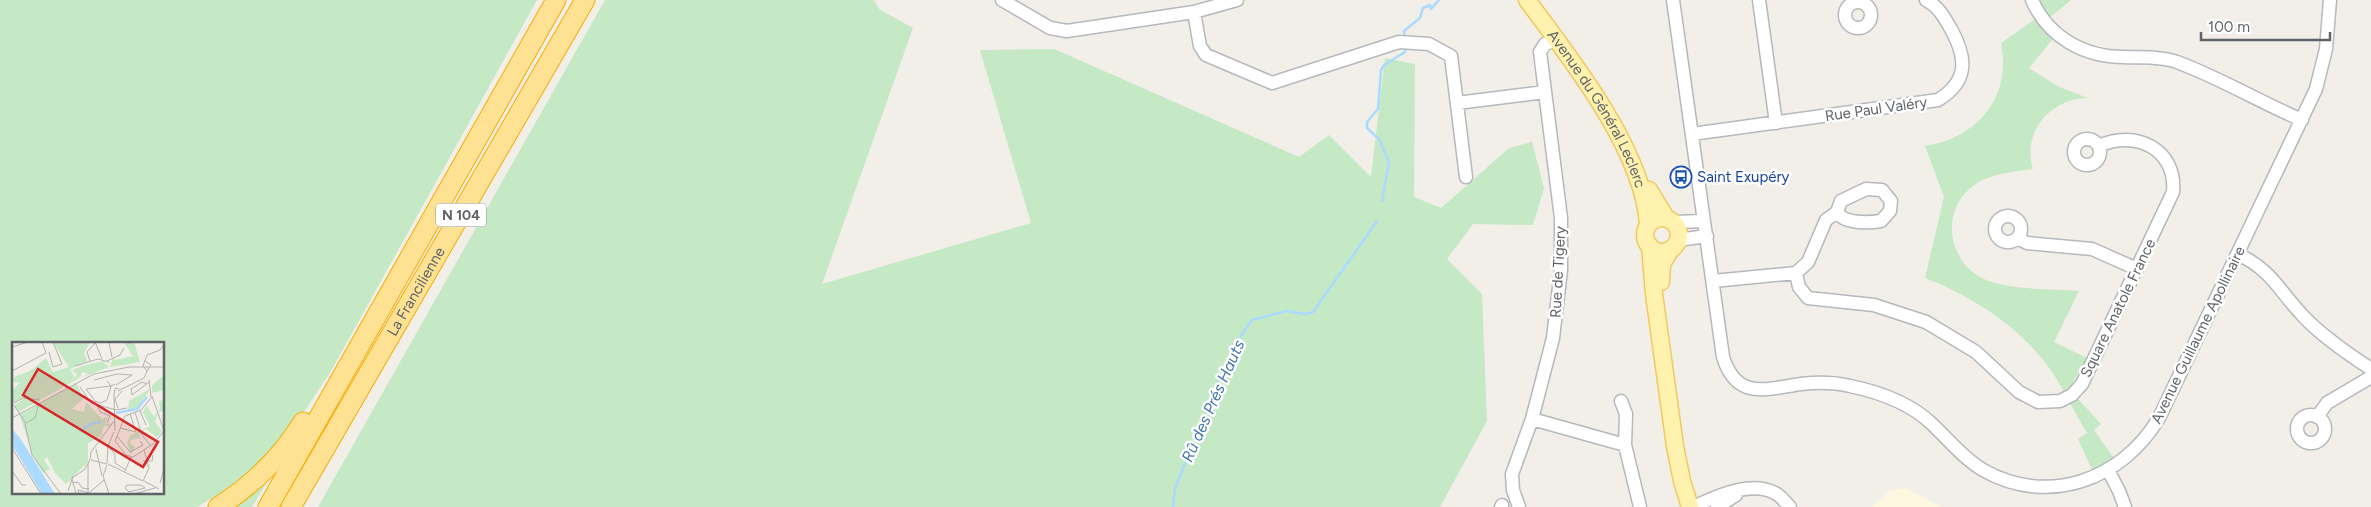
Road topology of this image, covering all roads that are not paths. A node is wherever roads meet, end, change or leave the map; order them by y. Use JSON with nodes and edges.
{"nodes":[{"id":1,"x":556,"y":0,"type":"edge"},
{"id":2,"x":585,"y":0,"type":"edge"},
{"id":3,"x":1002,"y":0,"type":"edge"},
{"id":4,"x":1237,"y":0,"type":"edge"},
{"id":5,"x":1527,"y":0,"type":"edge"},
{"id":6,"x":1534,"y":0,"type":"edge"},
{"id":7,"x":1673,"y":0,"type":"edge"},
{"id":8,"x":1759,"y":0,"type":"edge"},
{"id":9,"x":1926,"y":0,"type":"edge"},
{"id":10,"x":2032,"y":0,"type":"edge"},
{"id":11,"x":2330,"y":0,"type":"edge"},
{"id":12,"x":1194,"y":12,"type":"junction"},
{"id":13,"x":1557,"y":40,"type":"junction"},
{"id":14,"x":1545,"y":92,"type":"junction"},
{"id":15,"x":1457,"y":103,"type":"junction"},
{"id":16,"x":2302,"y":120,"type":"junction"},
{"id":17,"x":1776,"y":123,"type":"junction"},
{"id":18,"x":1692,"y":134,"type":"junction"},
{"id":19,"x":2099,"y":146,"type":"dead end"},
{"id":20,"x":1466,"y":177,"type":"dead end"},
{"id":21,"x":1837,"y":212,"type":"dead end"},
{"id":22,"x":1670,"y":220,"type":"junction"},
{"id":23,"x":1704,"y":221,"type":"junction"},
{"id":24,"x":1648,"y":225,"type":"junction"},
{"id":25,"x":1707,"y":236,"type":"junction"},
{"id":26,"x":2017,"y":238,"type":"dead end"},
{"id":27,"x":1674,"y":245,"type":"junction"},
{"id":28,"x":1650,"y":246,"type":"junction"},
{"id":29,"x":2238,"y":254,"type":"junction"},
{"id":30,"x":2137,"y":269,"type":"junction"},
{"id":31,"x":1796,"y":273,"type":"junction"},
{"id":32,"x":1713,"y":281,"type":"junction"},
{"id":33,"x":2371,"y":369,"type":"edge"},
{"id":34,"x":340,"y":377,"type":"junction"},
{"id":35,"x":2371,"y":377,"type":"edge"},
{"id":36,"x":1621,"y":401,"type":"dead end"},
{"id":37,"x":2317,"y":417,"type":"dead end"},
{"id":38,"x":1532,"y":419,"type":"junction"},
{"id":39,"x":338,"y":430,"type":"junction"},
{"id":40,"x":1625,"y":445,"type":"junction"},
{"id":41,"x":2108,"y":470,"type":"junction"},
{"id":42,"x":1721,"y":503,"type":"edge"},
{"id":43,"x":1697,"y":505,"type":"edge"},
{"id":44,"x":218,"y":507,"type":"edge"},
{"id":45,"x":268,"y":507,"type":"edge"},
{"id":46,"x":291,"y":507,"type":"edge"},
{"id":47,"x":306,"y":507,"type":"edge"},
{"id":48,"x":1520,"y":507,"type":"edge"},
{"id":49,"x":1640,"y":507,"type":"edge"},
{"id":50,"x":1790,"y":507,"type":"edge"},
{"id":51,"x":2125,"y":507,"type":"edge"}],
"edges":[{"from":1,"to":34,"type":"highway","name":"La Francilienne","number":"N 104"},
{"from":2,"to":39,"type":"highway","name":"La Francilienne","number":"N 104"},
{"from":3,"to":12,"type":"street"},
{"from":4,"to":12,"type":"street"},
{"from":5,"to":13,"type":"main road","name":"Avenue du Général Leclerc"},
{"from":6,"to":22,"type":"main road","name":"Avenue du Général Leclerc"},
{"from":7,"to":18,"type":"street","name":"Avenue Guillaume Apollinaire"},
{"from":8,"to":17,"type":"street"},
{"from":9,"to":17,"type":"street","name":"Rue Paul Valéry"},
{"from":10,"to":16,"type":"street"},
{"from":11,"to":16,"type":"street","name":"Avenue Guillaume Apollinaire"},
{"from":12,"to":15,"type":"street"},
{"from":13,"to":14,"type":"street","name":"Rue de Tigery"},
{"from":13,"to":24,"type":"main road","name":"Avenue du Général Leclerc"},
{"from":14,"to":15,"type":"street"},
{"from":14,"to":38,"type":"street","name":"Rue de Tigery"},
{"from":15,"to":20,"type":"street"},
{"from":16,"to":29,"type":"street","name":"Avenue Guillaume Apollinaire"},
{"from":17,"to":18,"type":"street","name":"Rue Paul Valéry"},
{"from":18,"to":23,"type":"street","name":"Avenue Guillaume Apollinaire"},
{"from":19,"to":30,"type":"street","name":"Square Anatole France"},
{"from":21,"to":31,"type":"street"},
{"from":22,"to":23,"type":"street"},
{"from":22,"to":24,"type":"main road"},
{"from":22,"to":27,"type":"main road","name":"Avenue du Général Leclerc"},
{"from":23,"to":25,"type":"street","name":"Avenue Guillaume Apollinaire"},
{"from":24,"to":28,"type":"main road","name":"Avenue du Général Leclerc"},
{"from":25,"to":27,"type":"street"},
{"from":25,"to":32,"type":"street","name":"Avenue Guillaume Apollinaire"},
{"from":26,"to":30,"type":"street"},
{"from":27,"to":28,"type":"main road"},
{"from":27,"to":43,"type":"main road"},
{"from":28,"to":43,"type":"main road","name":"Avenue du Général Leclerc"},
{"from":29,"to":33,"type":"street"},
{"from":29,"to":41,"type":"street","name":"Avenue Guillaume Apollinaire"},
{"from":30,"to":31,"type":"street","name":"Square Anatole France"},
{"from":31,"to":32,"type":"street"},
{"from":32,"to":41,"type":"street","name":"Avenue Guillaume Apollinaire"},
{"from":34,"to":44,"type":"highway"},
{"from":34,"to":45,"type":"highway","name":"La Francilienne","number":"N 104"},
{"from":35,"to":37,"type":"street"},
{"from":36,"to":40,"type":"street"},
{"from":38,"to":40,"type":"street"},
{"from":38,"to":48,"type":"street","name":"Rue de Tigery"},
{"from":39,"to":46,"type":"highway","name":"La Francilienne","number":"N 104"},
{"from":39,"to":47,"type":"highway"},
{"from":40,"to":49,"type":"street"},
{"from":41,"to":51,"type":"street"},
{"from":42,"to":43,"type":"street"},
{"from":42,"to":50,"type":"street"}]}
